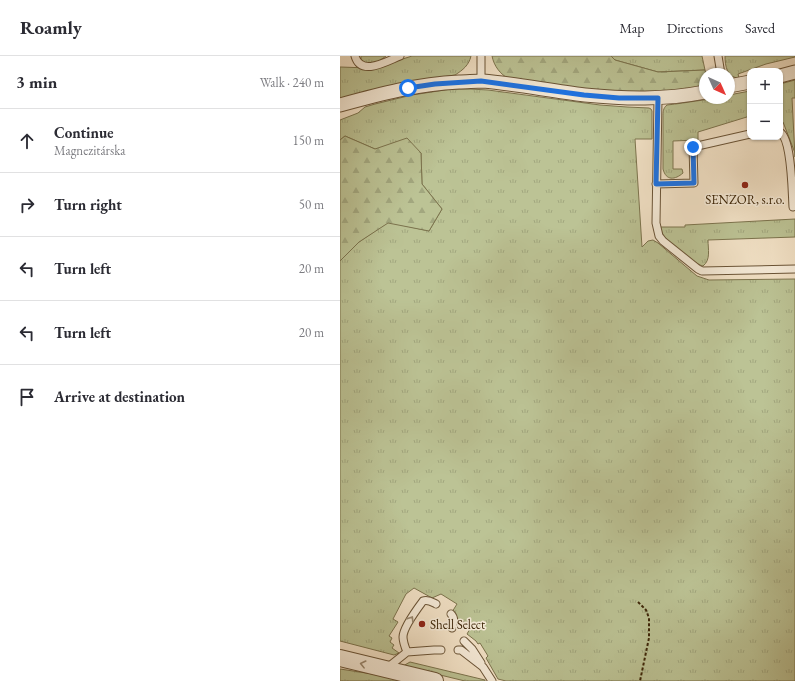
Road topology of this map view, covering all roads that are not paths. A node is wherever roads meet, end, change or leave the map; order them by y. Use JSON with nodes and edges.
{"nodes":[{"id":1,"x":355,"y":56,"type":"edge"},
{"id":2,"x":400,"y":56,"type":"edge"},
{"id":3,"x":481,"y":56,"type":"edge"},
{"id":4,"x":718,"y":56,"type":"edge"},
{"id":5,"x":720,"y":68,"type":"edge"},
{"id":6,"x":795,"y":72,"type":"edge"},
{"id":7,"x":783,"y":75,"type":"edge"},
{"id":8,"x":481,"y":81,"type":"junction"},
{"id":9,"x":747,"y":83,"type":"edge"},
{"id":10,"x":735,"y":85,"type":"edge"},
{"id":11,"x":699,"y":93,"type":"edge"},
{"id":12,"x":658,"y":98,"type":"junction"},
{"id":13,"x":340,"y":105,"type":"edge"},
{"id":14,"x":783,"y":134,"type":"edge"},
{"id":15,"x":747,"y":135,"type":"edge"},
{"id":16,"x":656,"y":184,"type":"junction"},
{"id":17,"x":793,"y":207,"type":"dead end"},
{"id":18,"x":795,"y":269,"type":"edge"},
{"id":19,"x":436,"y":604,"type":"dead end"},
{"id":20,"x":451,"y":614,"type":"dead end"},
{"id":21,"x":452,"y":628,"type":"dead end"},
{"id":22,"x":464,"y":641,"type":"dead end"},
{"id":23,"x":438,"y":649,"type":"dead end"},
{"id":24,"x":458,"y":650,"type":"dead end"},
{"id":25,"x":407,"y":652,"type":"junction"},
{"id":26,"x":340,"y":658,"type":"edge"},
{"id":27,"x":483,"y":667,"type":"junction"},
{"id":28,"x":386,"y":669,"type":"junction"},
{"id":29,"x":435,"y":681,"type":"edge"},
{"id":30,"x":492,"y":681,"type":"edge"}],
"edges":[{"from":1,"to":2,"type":"lane"},
{"from":3,"to":8,"type":"lane"},
{"from":4,"to":5,"type":"lane"},
{"from":6,"to":7,"type":"street"},
{"from":8,"to":12,"type":"street"},
{"from":8,"to":13,"type":"street"},
{"from":9,"to":10,"type":"street"},
{"from":11,"to":12,"type":"street"},
{"from":12,"to":16,"type":"lane"},
{"from":14,"to":17,"type":"lane"},
{"from":15,"to":16,"type":"lane"},
{"from":16,"to":18,"type":"lane"},
{"from":25,"to":19,"type":"lane","one_way":true},
{"from":20,"to":21,"type":"lane"},
{"from":22,"to":27,"type":"lane"},
{"from":23,"to":25,"type":"lane"},
{"from":24,"to":27,"type":"lane"},
{"from":25,"to":28,"type":"lane"},
{"from":28,"to":26,"type":"street","one_way":true},
{"from":27,"to":30,"type":"lane"},
{"from":28,"to":29,"type":"street"}]}
